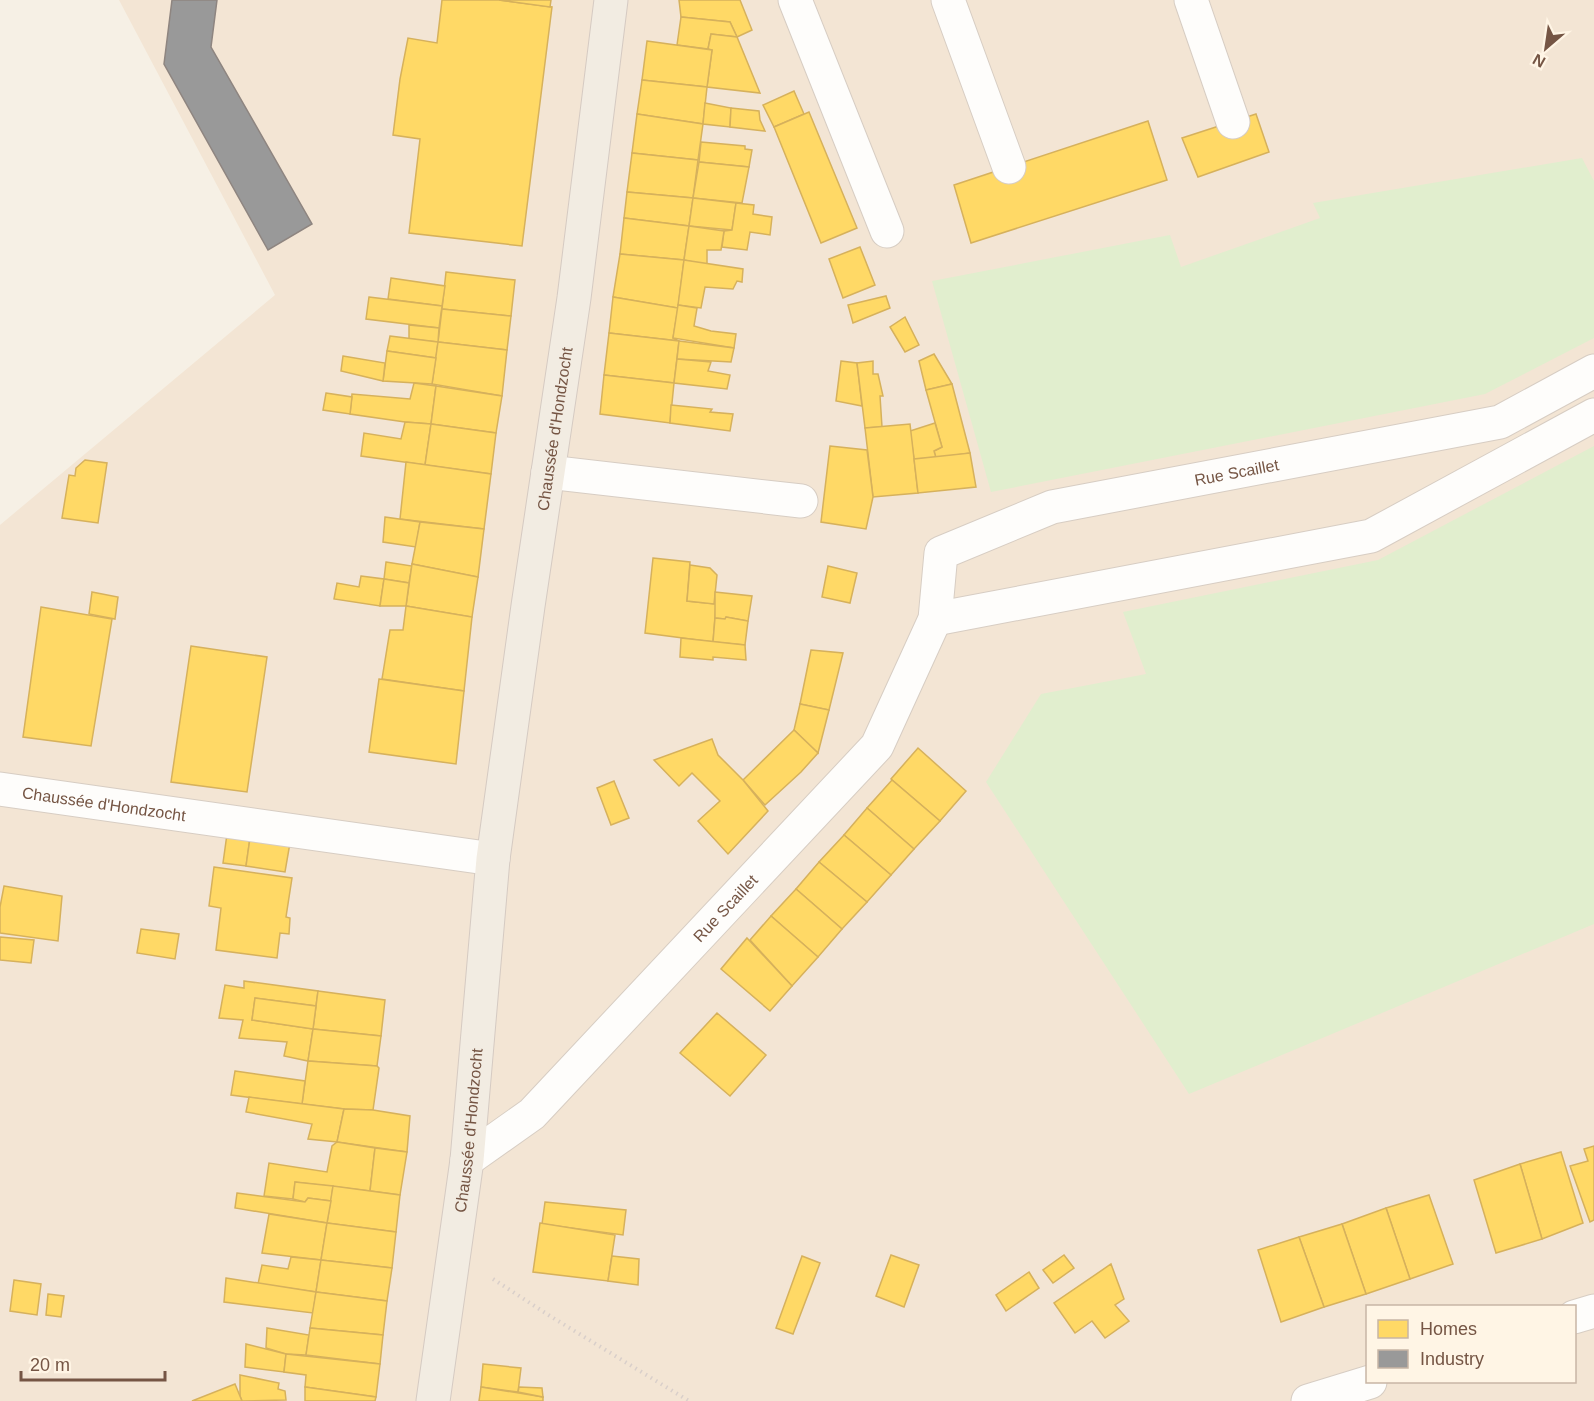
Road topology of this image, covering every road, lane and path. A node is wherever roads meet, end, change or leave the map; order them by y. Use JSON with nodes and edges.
{"nodes":[{"id":1,"x":611,"y":0,"type":"edge"},
{"id":2,"x":795,"y":0,"type":"edge"},
{"id":3,"x":948,"y":0,"type":"edge"},
{"id":4,"x":1191,"y":0,"type":"edge"},
{"id":5,"x":1233,"y":122,"type":"dead end"},
{"id":6,"x":1009,"y":166,"type":"dead end"},
{"id":7,"x":887,"y":231,"type":"dead end"},
{"id":8,"x":1594,"y":371,"type":"edge"},
{"id":9,"x":1594,"y":415,"type":"edge"},
{"id":10,"x":548,"y":472,"type":"junction"},
{"id":11,"x":801,"y":501,"type":"dead end"},
{"id":12,"x":935,"y":619,"type":"junction"},
{"id":13,"x":0,"y":789,"type":"edge"},
{"id":14,"x":493,"y":859,"type":"junction"},
{"id":15,"x":467,"y":1160,"type":"junction"},
{"id":16,"x":452,"y":1252,"type":"junction"},
{"id":17,"x":1594,"y":1311,"type":"edge"},
{"id":18,"x":1576,"y":1317,"type":"edge"},
{"id":19,"x":1367,"y":1383,"type":"edge"},
{"id":20,"x":433,"y":1401,"type":"edge"},
{"id":21,"x":689,"y":1401,"type":"edge"},
{"id":22,"x":1308,"y":1401,"type":"edge"}],
"edges":[{"from":1,"to":10,"type":"main road","name":"Chaussée d'Hondzocht"},
{"from":2,"to":7,"type":"street"},
{"from":3,"to":6,"type":"street"},
{"from":4,"to":5,"type":"street"},
{"from":8,"to":12,"type":"street","name":"Rue Scaillet"},
{"from":9,"to":12,"type":"street"},
{"from":10,"to":11,"type":"street"},
{"from":10,"to":14,"type":"main road","name":"Chaussée d'Hondzocht"},
{"from":12,"to":15,"type":"street","name":"Rue Scaillet"},
{"from":13,"to":14,"type":"street","name":"Chaussée d'Hondzocht"},
{"from":14,"to":15,"type":"main road","name":"Chaussée d'Hondzocht"},
{"from":15,"to":16,"type":"main road","name":"Chaussée d'Hondzocht"},
{"from":16,"to":20,"type":"main road","name":"Chaussée d'Hondzocht"},
{"from":16,"to":21,"type":"path"},
{"from":17,"to":18,"type":"street"},
{"from":19,"to":22,"type":"street"}]}
